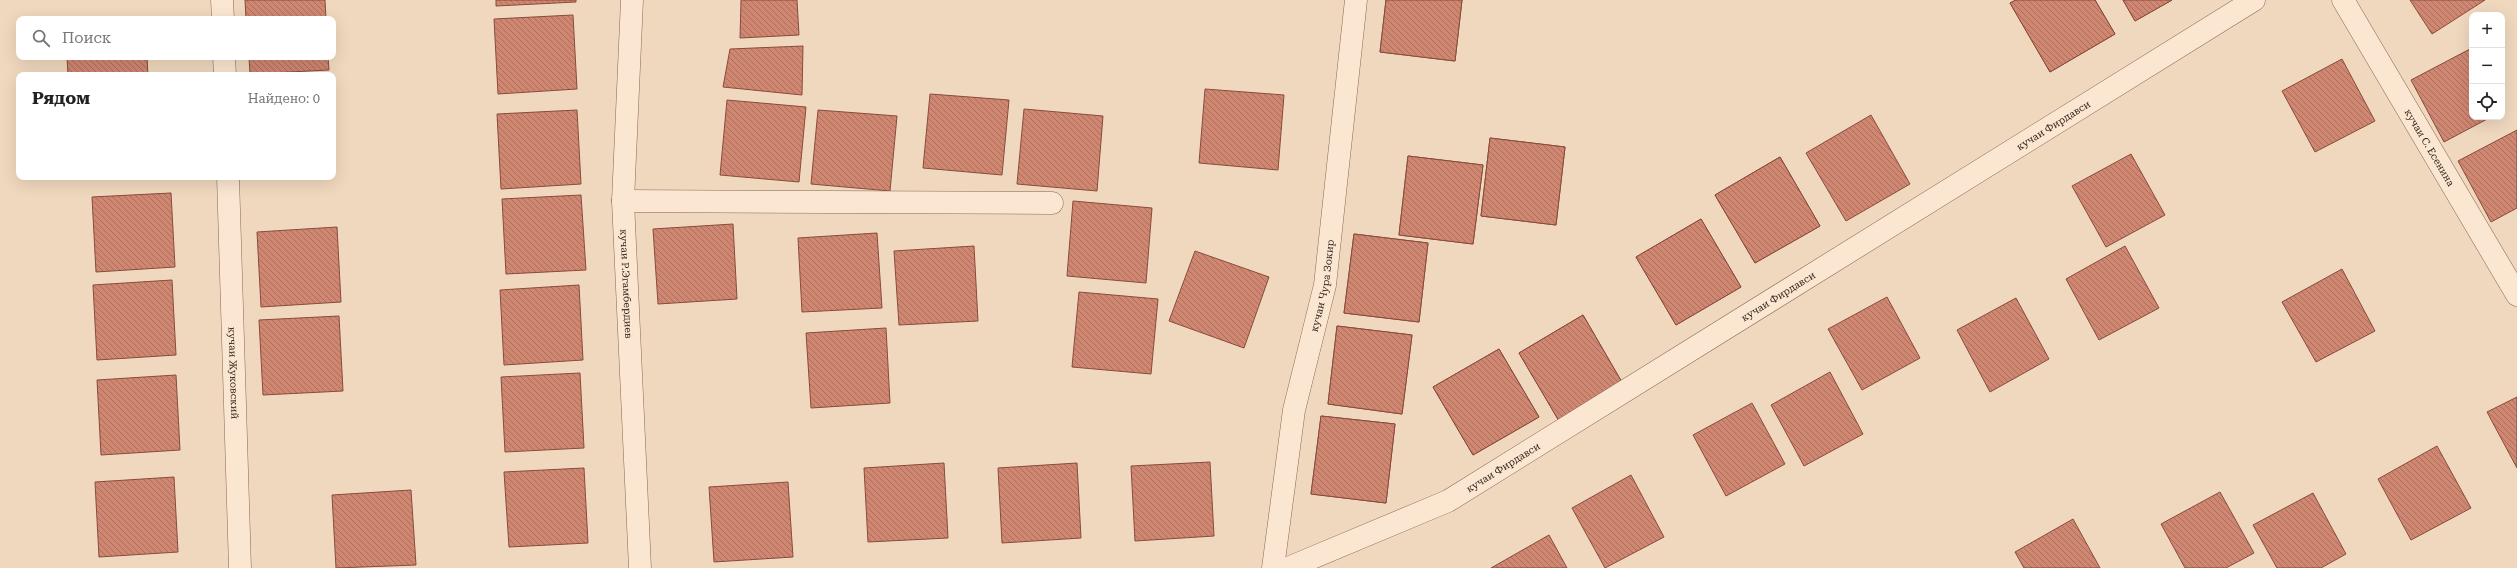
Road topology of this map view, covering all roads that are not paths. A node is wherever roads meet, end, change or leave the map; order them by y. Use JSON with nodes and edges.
{"nodes":[{"id":1,"x":222,"y":0,"type":"edge"},
{"id":2,"x":632,"y":0,"type":"edge"},
{"id":3,"x":1356,"y":0,"type":"edge"},
{"id":4,"x":2254,"y":0,"type":"edge"},
{"id":5,"x":2343,"y":0,"type":"edge"},
{"id":6,"x":223,"y":16,"type":"edge"},
{"id":7,"x":224,"y":60,"type":"edge"},
{"id":8,"x":225,"y":72,"type":"edge"},
{"id":9,"x":228,"y":180,"type":"edge"},
{"id":10,"x":623,"y":201,"type":"junction"},
{"id":11,"x":1052,"y":203,"type":"dead end"},
{"id":12,"x":2517,"y":295,"type":"edge"},
{"id":13,"x":240,"y":568,"type":"edge"},
{"id":14,"x":640,"y":568,"type":"edge"},
{"id":15,"x":1273,"y":568,"type":"edge"},
{"id":16,"x":1288,"y":568,"type":"edge"}],
"edges":[{"from":1,"to":6,"type":"street"},
{"from":2,"to":10,"type":"street","name":"кучаи Р.Эгамбердиев"},
{"from":3,"to":15,"type":"street","name":"кучаи Чура Зокир"},
{"from":4,"to":16,"type":"street","name":"кучаи Фирдавси"},
{"from":5,"to":12,"type":"street","name":"кучаи С. Есенина"},
{"from":7,"to":8,"type":"street"},
{"from":9,"to":13,"type":"street","name":"кучаи Жуковский"},
{"from":10,"to":11,"type":"street"},
{"from":10,"to":14,"type":"street","name":"кучаи Р.Эгамбердиев"}]}
